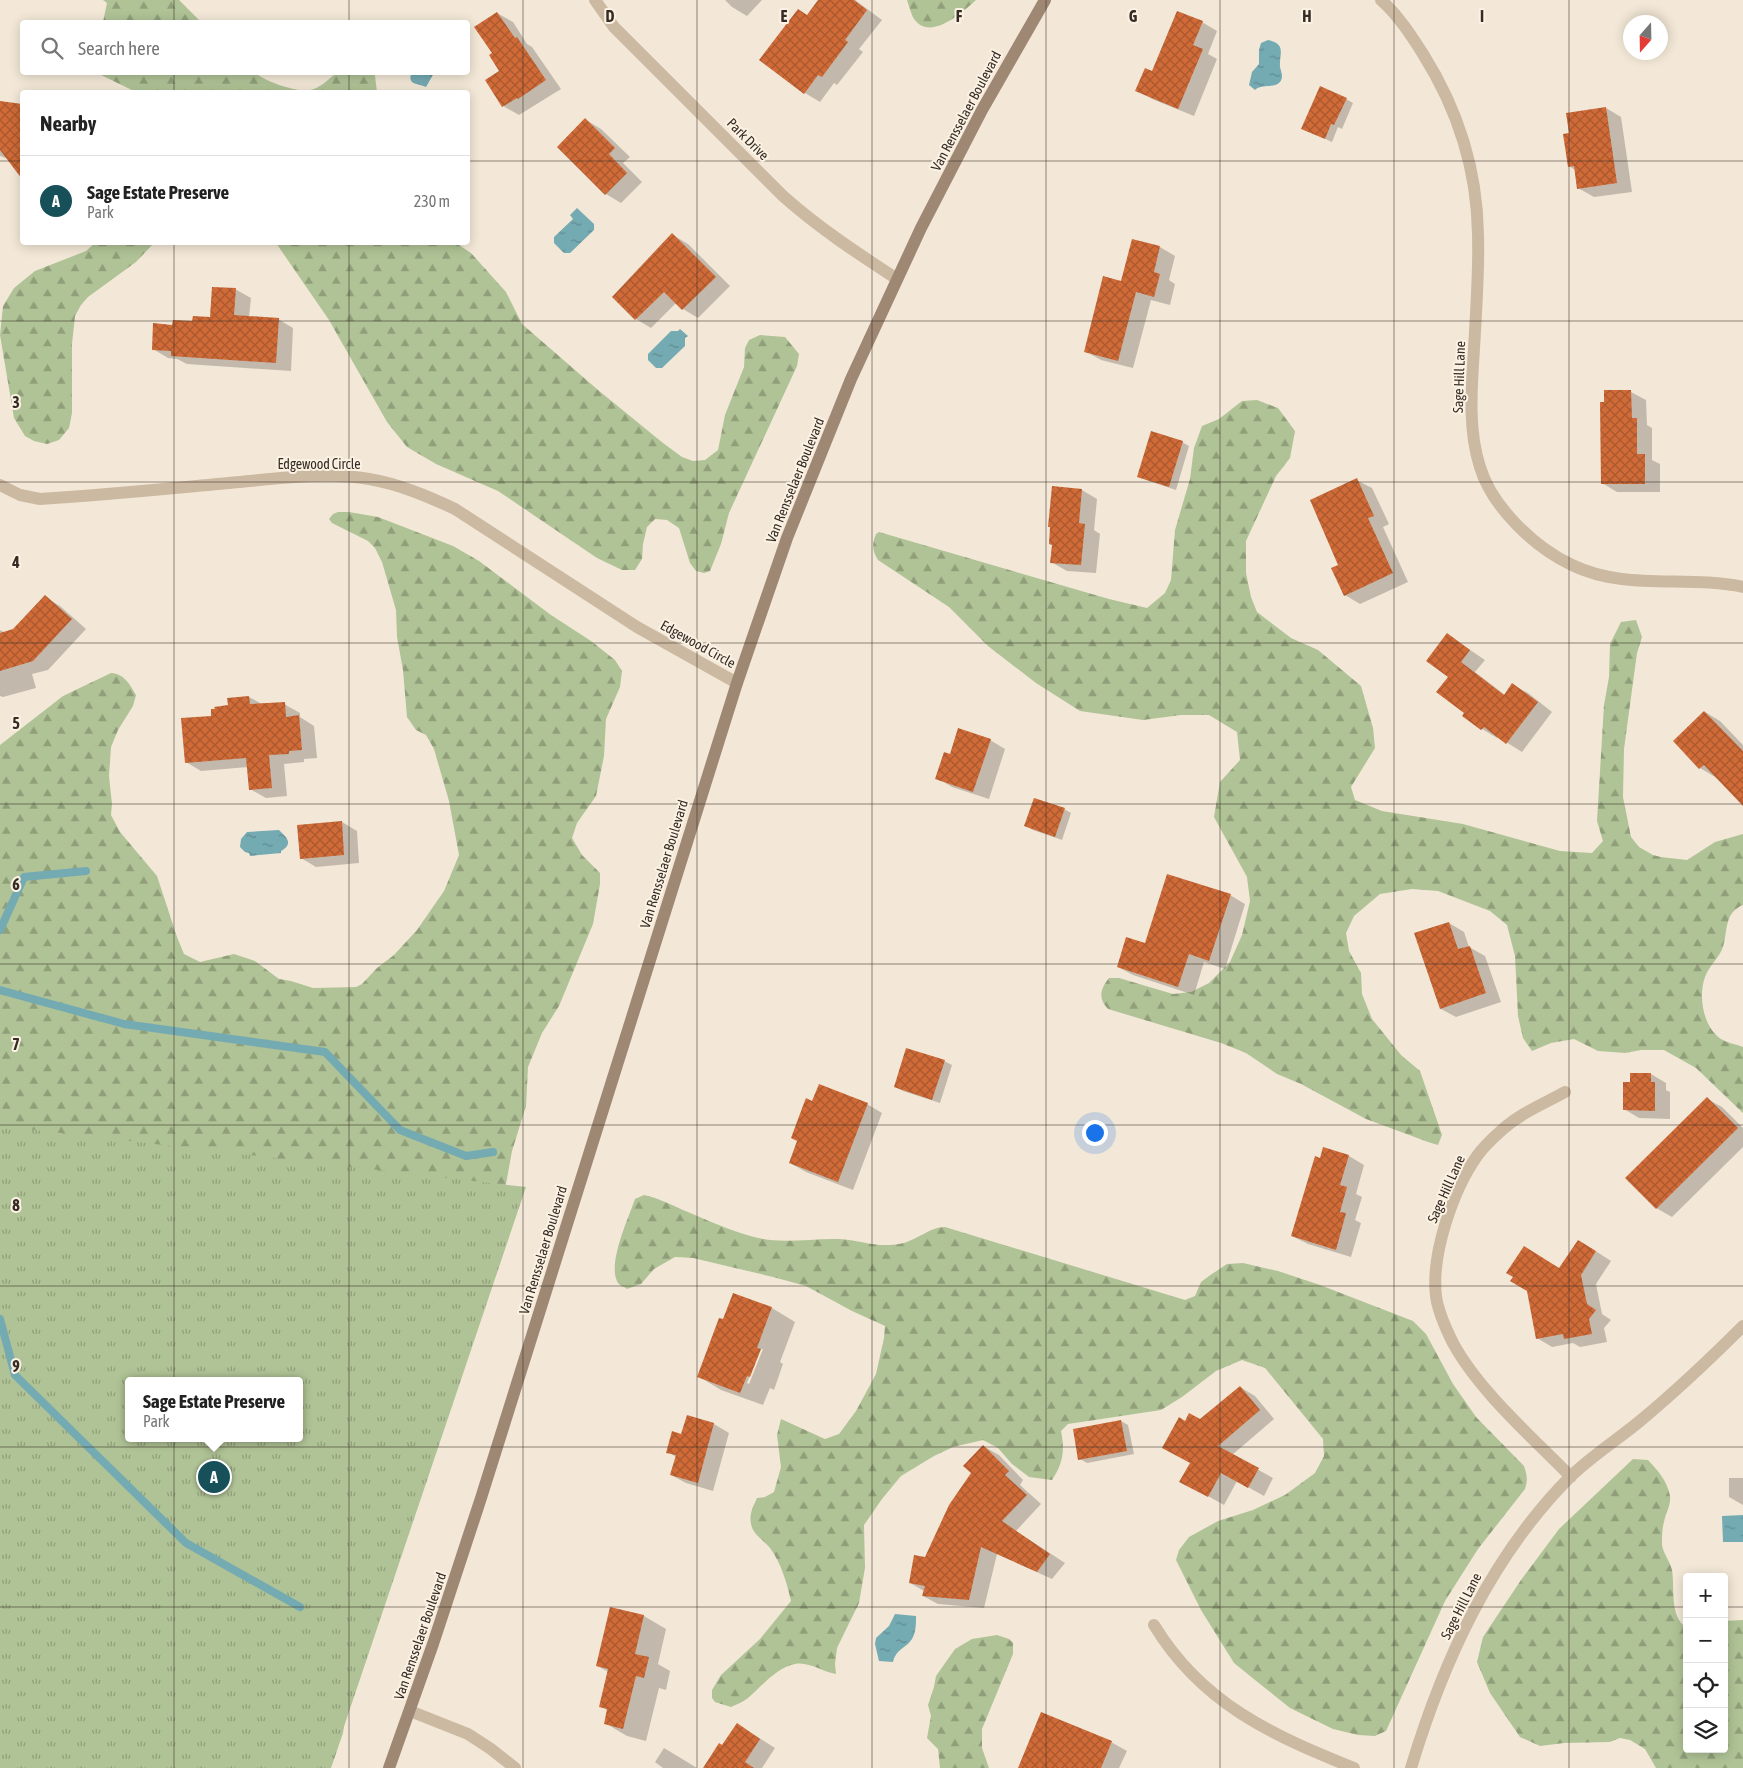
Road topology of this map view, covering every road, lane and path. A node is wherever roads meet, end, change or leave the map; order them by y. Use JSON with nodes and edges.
{"nodes":[{"id":1,"x":595,"y":0,"type":"edge"},
{"id":2,"x":1045,"y":0,"type":"edge"},
{"id":3,"x":1381,"y":0,"type":"edge"},
{"id":4,"x":897,"y":280,"type":"junction"},
{"id":5,"x":0,"y":485,"type":"edge"},
{"id":6,"x":1743,"y":587,"type":"edge"},
{"id":7,"x":737,"y":683,"type":"junction"},
{"id":8,"x":1565,"y":1092,"type":"dead end"},
{"id":9,"x":1743,"y":1326,"type":"edge"},
{"id":10,"x":1571,"y":1477,"type":"junction"},
{"id":11,"x":1154,"y":1625,"type":"dead end"},
{"id":12,"x":410,"y":1711,"type":"junction"},
{"id":13,"x":389,"y":1768,"type":"edge"},
{"id":14,"x":515,"y":1768,"type":"edge"},
{"id":15,"x":1354,"y":1768,"type":"edge"},
{"id":16,"x":1411,"y":1768,"type":"edge"}],
"edges":[{"from":1,"to":4,"type":"street","name":"Park Drive"},
{"from":2,"to":4,"type":"main road","name":"Van Rensselaer Boulevard"},
{"from":3,"to":6,"type":"street","name":"Sage Hill Lane"},
{"from":4,"to":7,"type":"main road","name":"Van Rensselaer Boulevard"},
{"from":5,"to":7,"type":"street","name":"Edgewood Circle"},
{"from":7,"to":12,"type":"main road","name":"Van Rensselaer Boulevard"},
{"from":8,"to":10,"type":"street","name":"Sage Hill Lane"},
{"from":9,"to":10,"type":"street","name":"Sage Hill Lane"},
{"from":10,"to":16,"type":"street","name":"Sage Hill Lane"},
{"from":11,"to":15,"type":"street"},
{"from":12,"to":13,"type":"main road","name":"Van Rensselaer Boulevard"},
{"from":12,"to":14,"type":"street"}]}
